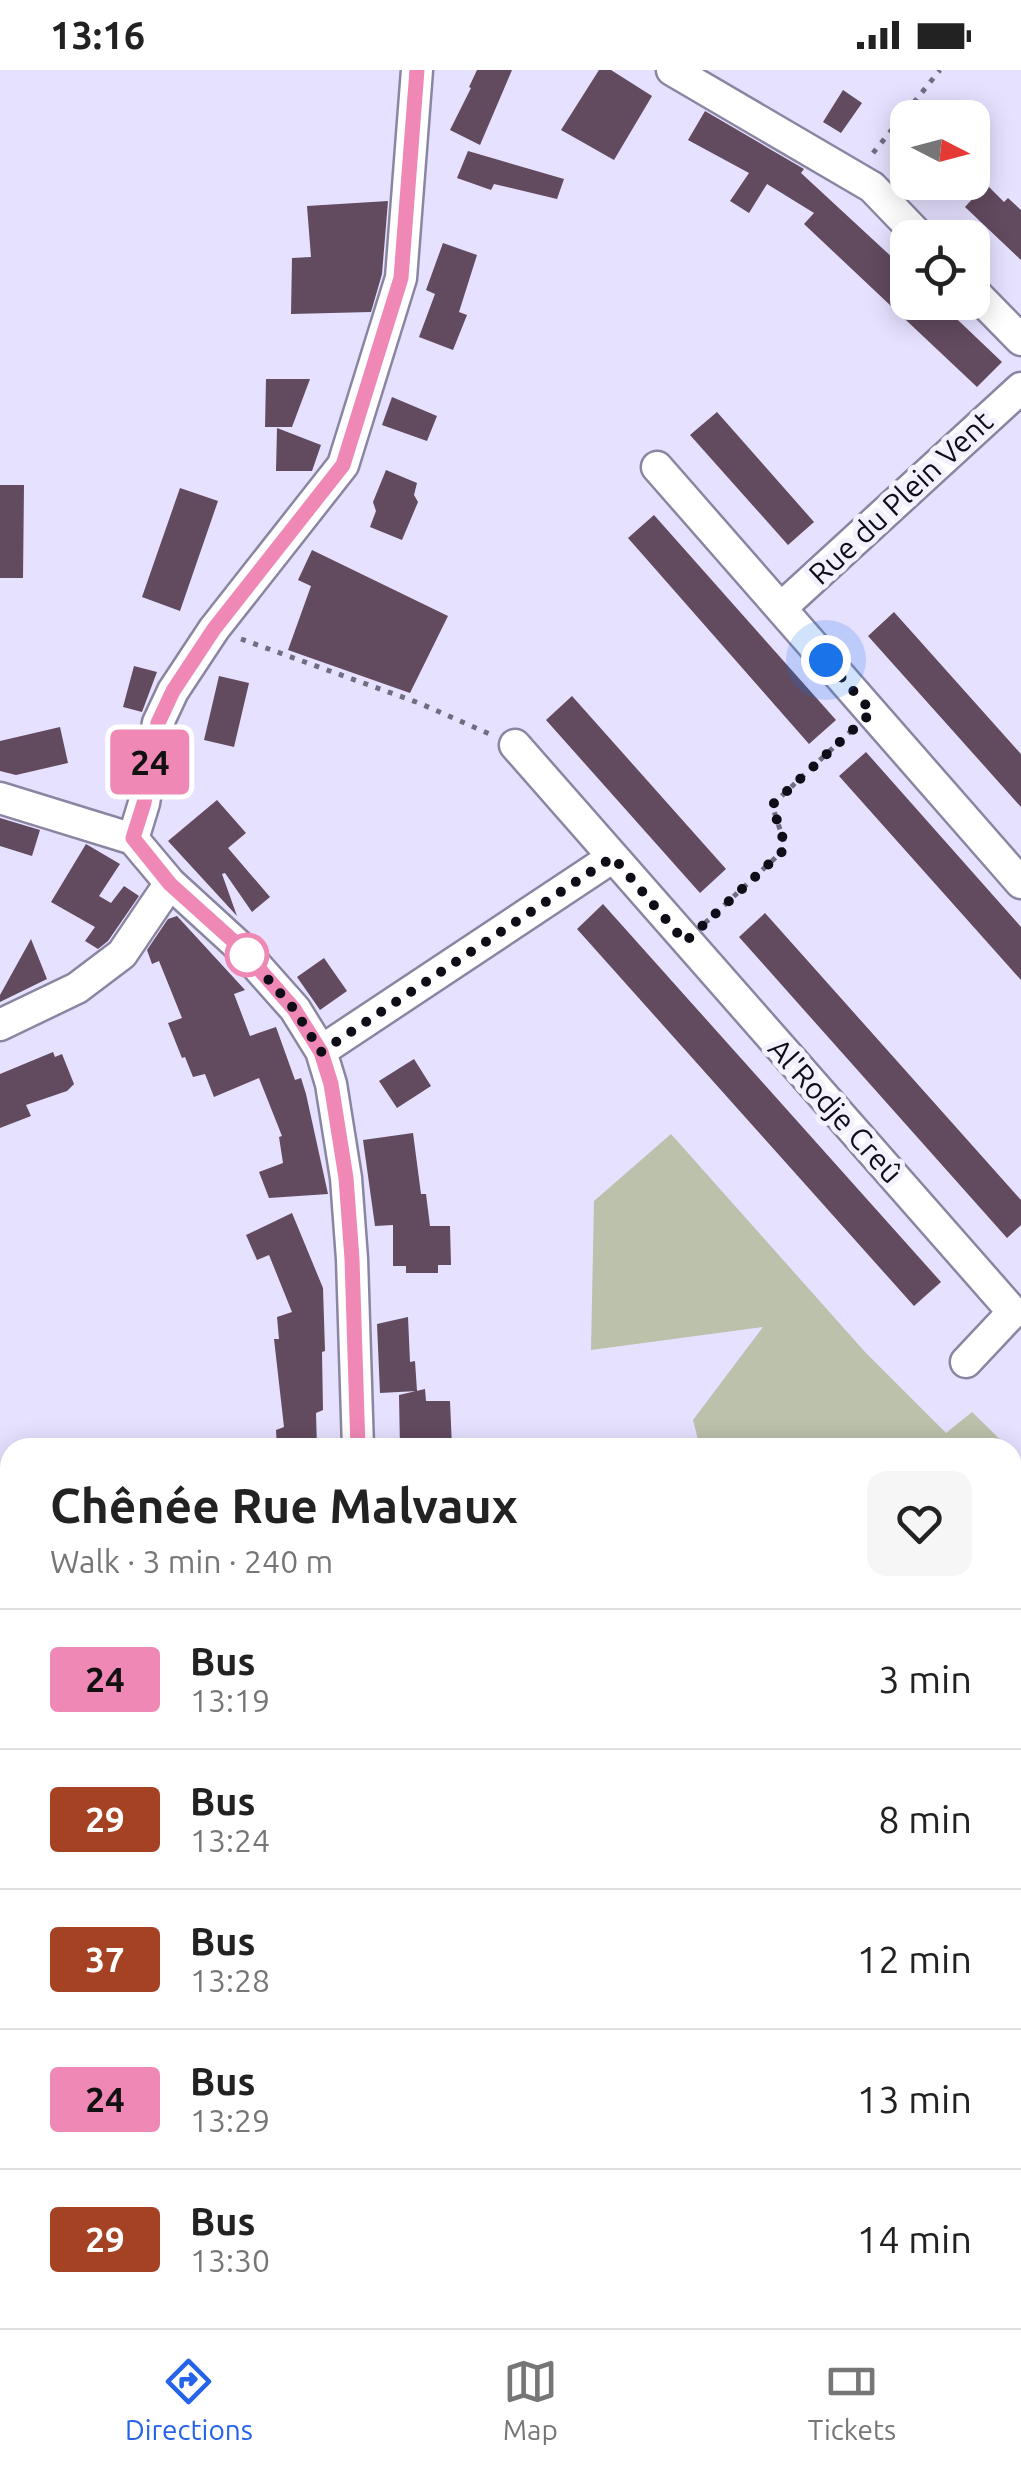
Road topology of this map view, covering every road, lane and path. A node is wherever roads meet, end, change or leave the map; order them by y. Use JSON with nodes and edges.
{"nodes":[{"id":1,"x":417,"y":70,"type":"edge"},
{"id":2,"x":672,"y":70,"type":"edge"},
{"id":3,"x":940,"y":70,"type":"edge"},
{"id":4,"x":855,"y":177,"type":"junction"},
{"id":5,"x":904,"y":220,"type":"edge"},
{"id":6,"x":990,"y":308,"type":"edge"},
{"id":7,"x":1021,"y":340,"type":"edge"},
{"id":8,"x":1021,"y":388,"type":"edge"},
{"id":9,"x":656,"y":466,"type":"dead end"},
{"id":10,"x":781,"y":608,"type":"junction"},
{"id":11,"x":214,"y":629,"type":"junction"},
{"id":12,"x":872,"y":712,"type":"junction"},
{"id":13,"x":515,"y":745,"type":"joint"},
{"id":14,"x":0,"y":798,"type":"edge"},
{"id":15,"x":133,"y":838,"type":"junction"},
{"id":16,"x":613,"y":857,"type":"junction"},
{"id":17,"x":1021,"y":883,"type":"edge"},
{"id":18,"x":170,"y":884,"type":"junction"},
{"id":19,"x":685,"y":942,"type":"junction"},
{"id":20,"x":0,"y":1025,"type":"edge"},
{"id":21,"x":321,"y":1052,"type":"junction"},
{"id":22,"x":966,"y":1362,"type":"dead end"},
{"id":23,"x":358,"y":1438,"type":"edge"}],
"edges":[{"from":1,"to":11,"type":"street"},
{"from":2,"to":4,"type":"street"},
{"from":3,"to":4,"type":"path"},
{"from":4,"to":5,"type":"street"},
{"from":6,"to":7,"type":"street"},
{"from":8,"to":10,"type":"street","name":"Rue du Plein Vent"},
{"from":9,"to":10,"type":"street","name":"Rue du Plein Vent"},
{"from":10,"to":12,"type":"street","name":"Rue du Plein Vent"},
{"from":11,"to":13,"type":"path"},
{"from":11,"to":15,"type":"street"},
{"from":12,"to":17,"type":"street","name":"Rue du Plein Vent"},
{"from":12,"to":19,"type":"path"},
{"from":13,"to":16,"type":"street","name":"Al'Rodje Creû"},
{"from":14,"to":15,"type":"street"},
{"from":15,"to":18,"type":"street"},
{"from":16,"to":19,"type":"street","name":"Al'Rodje Creû"},
{"from":16,"to":21,"type":"street"},
{"from":18,"to":20,"type":"street"},
{"from":18,"to":21,"type":"street"},
{"from":19,"to":22,"type":"street","name":"Al'Rodje Creû"},
{"from":21,"to":23,"type":"street"}]}
